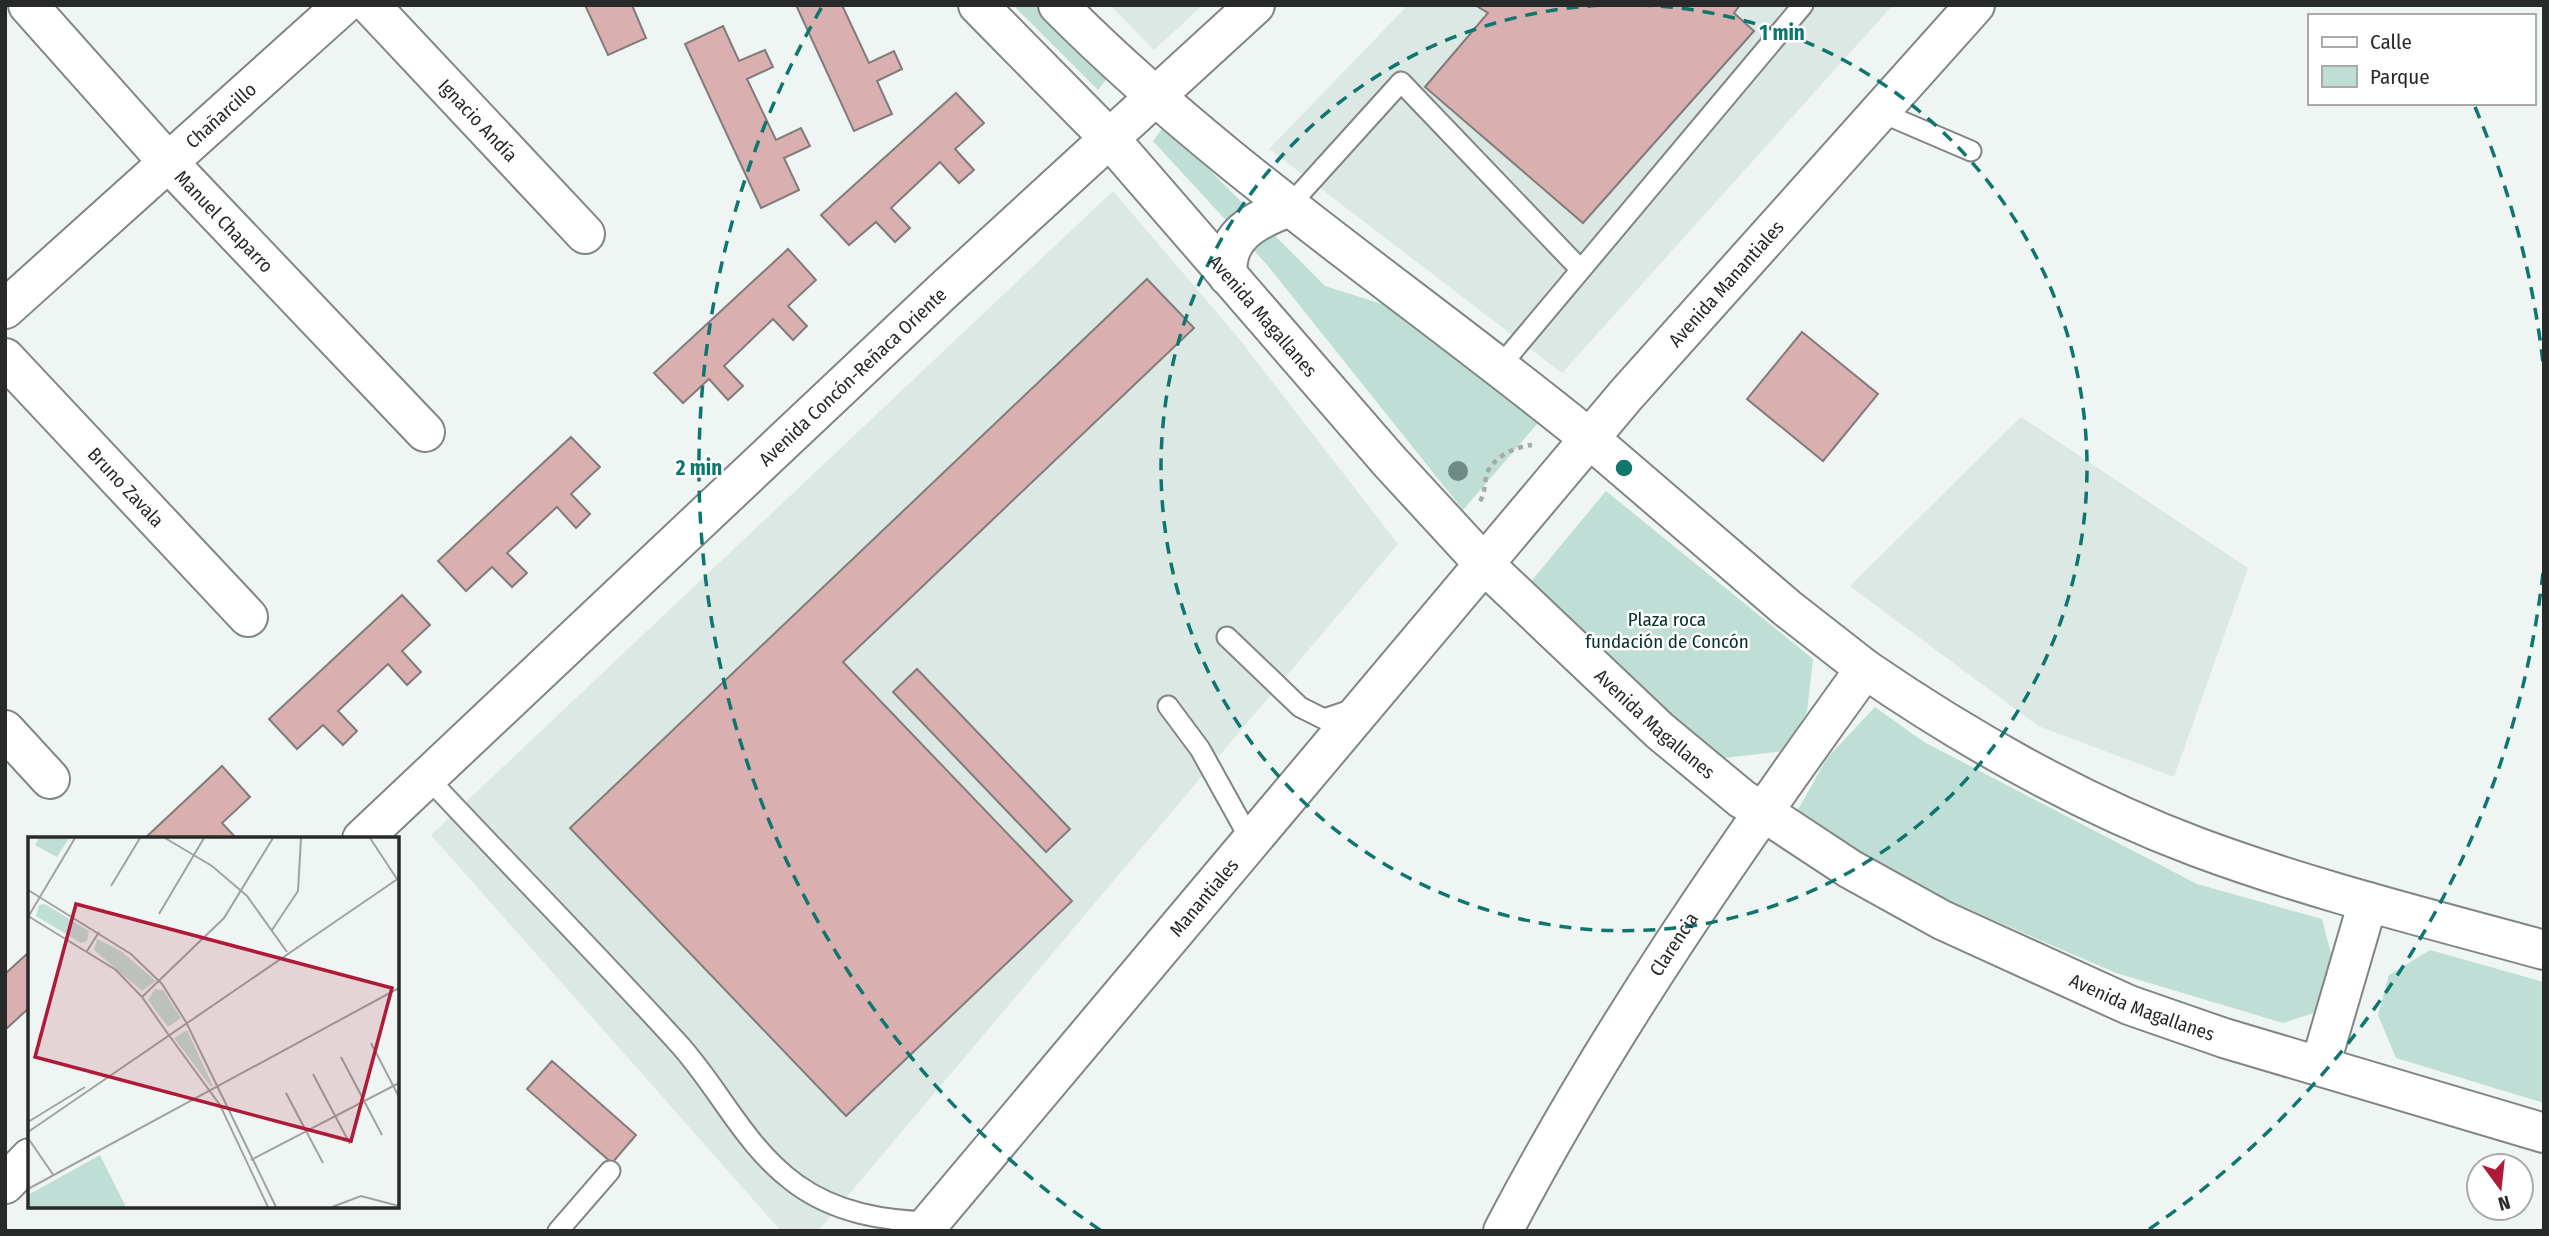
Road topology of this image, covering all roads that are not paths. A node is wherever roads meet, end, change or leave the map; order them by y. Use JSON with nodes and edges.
{"nodes":[{"id":1,"x":28,"y":5,"type":"edge"},
{"id":2,"x":344,"y":5,"type":"edge"},
{"id":3,"x":370,"y":5,"type":"edge"},
{"id":4,"x":978,"y":5,"type":"edge"},
{"id":5,"x":1058,"y":5,"type":"edge"},
{"id":6,"x":1255,"y":5,"type":"edge"},
{"id":7,"x":1803,"y":5,"type":"edge"},
{"id":8,"x":1975,"y":5,"type":"edge"},
{"id":9,"x":1156,"y":99,"type":"junction"},
{"id":10,"x":1880,"y":112,"type":"junction"},
{"id":11,"x":1109,"y":138,"type":"junction"},
{"id":12,"x":1971,"y":151,"type":"dead end"},
{"id":13,"x":167,"y":161,"type":"junction"},
{"id":14,"x":1287,"y":208,"type":"junction"},
{"id":15,"x":585,"y":234,"type":"dead end"},
{"id":16,"x":1581,"y":270,"type":"junction"},
{"id":17,"x":1228,"y":276,"type":"junction"},
{"id":18,"x":5,"y":309,"type":"edge"},
{"id":19,"x":5,"y":358,"type":"edge"},
{"id":20,"x":1501,"y":365,"type":"junction"},
{"id":21,"x":1577,"y":428,"type":"junction"},
{"id":22,"x":425,"y":432,"type":"dead end"},
{"id":23,"x":1484,"y":565,"type":"junction"},
{"id":24,"x":248,"y":617,"type":"dead end"},
{"id":25,"x":1227,"y":637,"type":"dead end"},
{"id":26,"x":1864,"y":669,"type":"junction"},
{"id":27,"x":1365,"y":705,"type":"junction"},
{"id":28,"x":1168,"y":706,"type":"dead end"},
{"id":29,"x":5,"y":730,"type":"edge"},
{"id":30,"x":427,"y":777,"type":"junction"},
{"id":31,"x":50,"y":779,"type":"dead end"},
{"id":32,"x":1762,"y":811,"type":"junction"},
{"id":33,"x":364,"y":837,"type":"edge"},
{"id":34,"x":1251,"y":841,"type":"junction"},
{"id":35,"x":2368,"y":902,"type":"junction"},
{"id":36,"x":2544,"y":950,"type":"edge"},
{"id":37,"x":2320,"y":1066,"type":"junction"},
{"id":38,"x":2544,"y":1133,"type":"edge"},
{"id":39,"x":28,"y":1160,"type":"edge"},
{"id":40,"x":610,"y":1171,"type":"dead end"},
{"id":41,"x":5,"y":1184,"type":"edge"},
{"id":42,"x":927,"y":1226,"type":"edge"},
{"id":43,"x":558,"y":1231,"type":"edge"},
{"id":44,"x":1503,"y":1231,"type":"edge"}],
"edges":[{"from":1,"to":13,"type":"street","name":"Manuel Chaparro"},
{"from":2,"to":13,"type":"street","name":"Chañarcillo"},
{"from":3,"to":15,"type":"street","name":"Ignacio Andía"},
{"from":4,"to":11,"type":"street","name":"Avenida Magallanes"},
{"from":5,"to":9,"type":"street"},
{"from":6,"to":9,"type":"street","name":"Avenida Concón-Reñaca Oriente"},
{"from":7,"to":16,"type":"lane"},
{"from":8,"to":10,"type":"street","name":"Avenida Manantiales"},
{"from":9,"to":11,"type":"street","name":"Avenida Concón-Reñaca Oriente"},
{"from":9,"to":14,"type":"street"},
{"from":10,"to":12,"type":"lane"},
{"from":10,"to":21,"type":"street","name":"Avenida Manantiales"},
{"from":11,"to":17,"type":"street","name":"Avenida Magallanes"},
{"from":11,"to":30,"type":"street","name":"Avenida Concón-Reñaca Oriente"},
{"from":13,"to":18,"type":"street","name":"Chañarcillo"},
{"from":13,"to":22,"type":"street","name":"Manuel Chaparro"},
{"from":14,"to":16,"type":"lane"},
{"from":14,"to":17,"type":"street"},
{"from":14,"to":20,"type":"street"},
{"from":16,"to":20,"type":"lane"},
{"from":17,"to":23,"type":"street","name":"Avenida Magallanes"},
{"from":19,"to":24,"type":"street","name":"Bruno Zavala"},
{"from":20,"to":21,"type":"street"},
{"from":21,"to":23,"type":"street","name":"Avenida Manantiales"},
{"from":21,"to":26,"type":"street"},
{"from":23,"to":27,"type":"street","name":"Manantiales"},
{"from":23,"to":32,"type":"street","name":"Avenida Magallanes"},
{"from":25,"to":27,"type":"lane"},
{"from":26,"to":32,"type":"street","name":"Clarencia"},
{"from":26,"to":35,"type":"street"},
{"from":27,"to":34,"type":"street","name":"Manantiales"},
{"from":28,"to":34,"type":"lane"},
{"from":29,"to":31,"type":"street"},
{"from":30,"to":33,"type":"street","name":"Avenida Concón-Reñaca Oriente"},
{"from":30,"to":42,"type":"lane"},
{"from":32,"to":37,"type":"street","name":"Avenida Magallanes"},
{"from":32,"to":44,"type":"street","name":"Clarencia"},
{"from":34,"to":42,"type":"street","name":"Manantiales"},
{"from":35,"to":36,"type":"street"},
{"from":35,"to":37,"type":"street"},
{"from":37,"to":38,"type":"street","name":"Avenida Magallanes"},
{"from":39,"to":41,"type":"street"},
{"from":40,"to":43,"type":"lane"}]}
